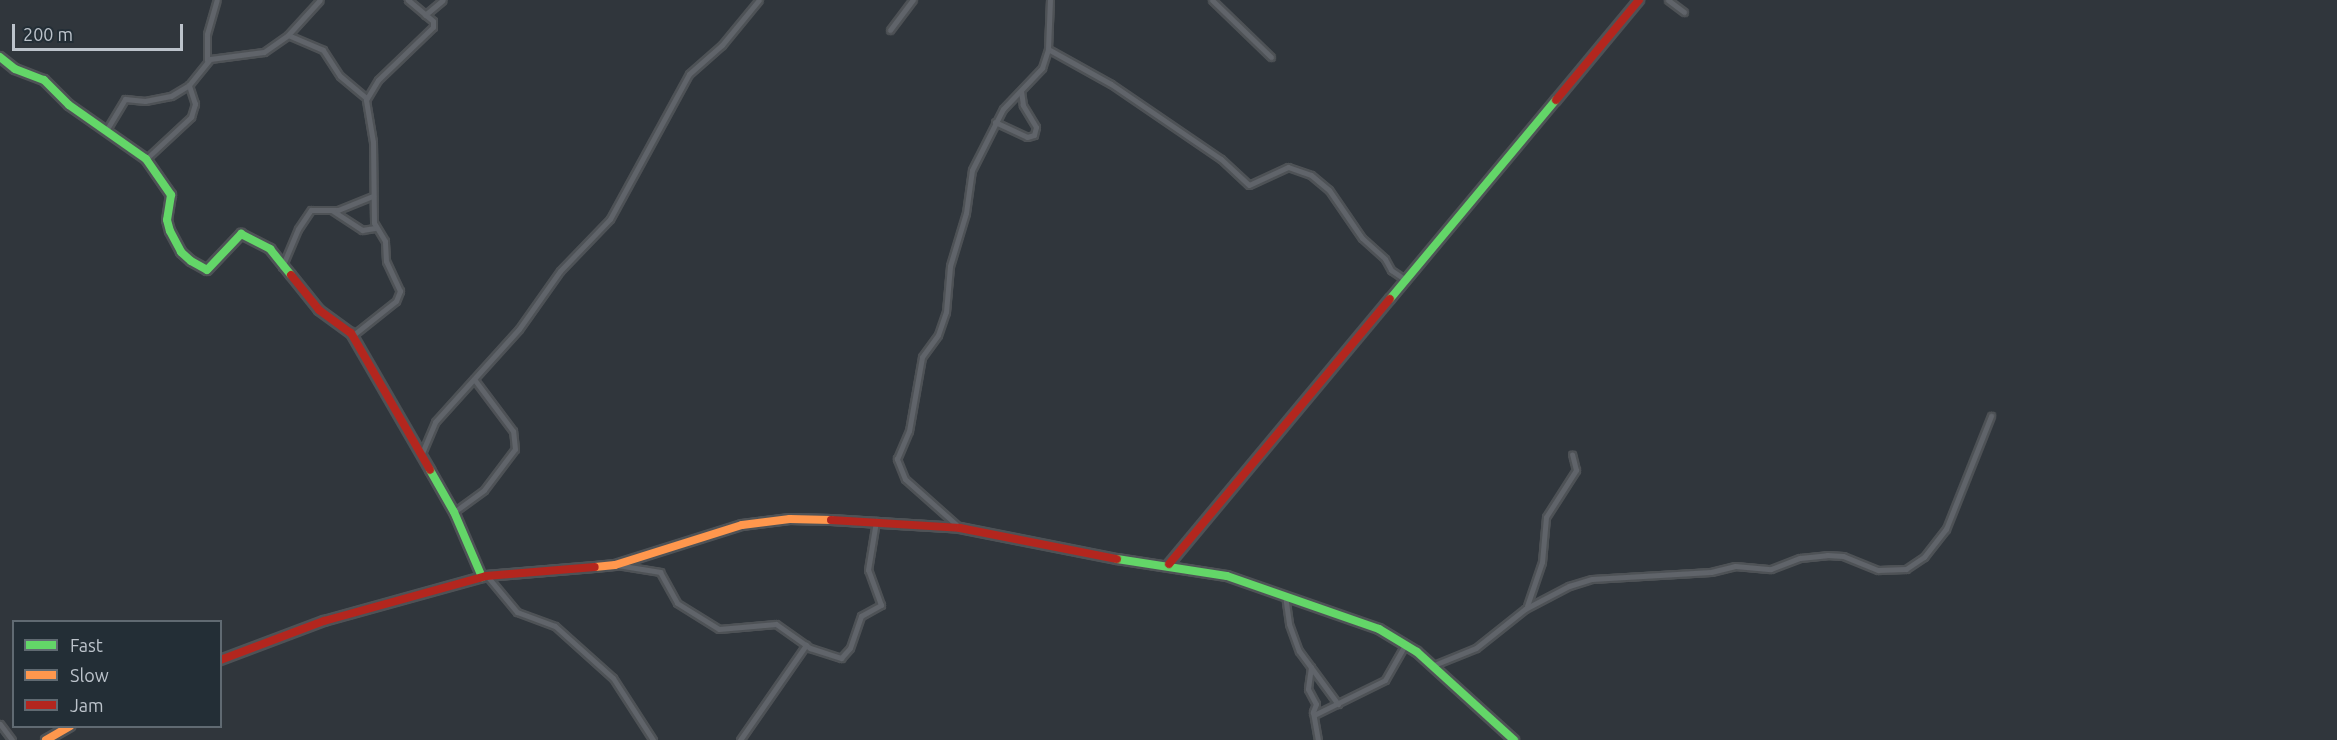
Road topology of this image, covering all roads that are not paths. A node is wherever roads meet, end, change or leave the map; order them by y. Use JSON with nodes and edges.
{"nodes":[{"id":1,"x":217,"y":0,"type":"edge"},
{"id":2,"x":320,"y":0,"type":"edge"},
{"id":3,"x":408,"y":0,"type":"edge"},
{"id":4,"x":443,"y":0,"type":"edge"},
{"id":5,"x":759,"y":0,"type":"edge"},
{"id":6,"x":913,"y":0,"type":"edge"},
{"id":7,"x":1050,"y":0,"type":"edge"},
{"id":8,"x":1212,"y":0,"type":"edge"},
{"id":9,"x":1668,"y":0,"type":"edge"},
{"id":10,"x":1638,"y":1,"type":"edge"},
{"id":11,"x":1683,"y":12,"type":"dead end"},
{"id":12,"x":425,"y":15,"type":"junction"},
{"id":13,"x":890,"y":30,"type":"dead end"},
{"id":14,"x":288,"y":34,"type":"junction"},
{"id":15,"x":1048,"y":49,"type":"junction"},
{"id":16,"x":0,"y":57,"type":"edge"},
{"id":17,"x":1271,"y":57,"type":"dead end"},
{"id":18,"x":207,"y":60,"type":"junction"},
{"id":19,"x":189,"y":86,"type":"junction"},
{"id":20,"x":1021,"y":91,"type":"junction"},
{"id":21,"x":366,"y":98,"type":"junction"},
{"id":22,"x":995,"y":122,"type":"junction"},
{"id":23,"x":107,"y":129,"type":"junction"},
{"id":24,"x":146,"y":159,"type":"junction"},
{"id":25,"x":374,"y":196,"type":"junction"},
{"id":26,"x":333,"y":211,"type":"junction"},
{"id":27,"x":375,"y":228,"type":"junction"},
{"id":28,"x":282,"y":267,"type":"junction"},
{"id":29,"x":1406,"y":280,"type":"junction"},
{"id":30,"x":352,"y":336,"type":"junction"},
{"id":31,"x":474,"y":379,"type":"junction"},
{"id":32,"x":1991,"y":416,"type":"dead end"},
{"id":33,"x":422,"y":453,"type":"junction"},
{"id":34,"x":1572,"y":454,"type":"dead end"},
{"id":35,"x":454,"y":512,"type":"junction"},
{"id":36,"x":876,"y":521,"type":"junction"},
{"id":37,"x":960,"y":528,"type":"junction"},
{"id":38,"x":1169,"y":564,"type":"junction"},
{"id":39,"x":615,"y":565,"type":"junction"},
{"id":40,"x":485,"y":576,"type":"junction"},
{"id":41,"x":1285,"y":595,"type":"junction"},
{"id":42,"x":1525,"y":609,"type":"junction"},
{"id":43,"x":806,"y":645,"type":"junction"},
{"id":44,"x":1405,"y":645,"type":"junction"},
{"id":45,"x":222,"y":659,"type":"edge"},
{"id":46,"x":1448,"y":659,"type":"junction"},
{"id":47,"x":1434,"y":665,"type":"junction"},
{"id":48,"x":1311,"y":667,"type":"junction"},
{"id":49,"x":1442,"y":672,"type":"junction"},
{"id":50,"x":1338,"y":704,"type":"junction"},
{"id":51,"x":1314,"y":715,"type":"junction"},
{"id":52,"x":0,"y":724,"type":"edge"},
{"id":53,"x":67,"y":728,"type":"edge"},
{"id":54,"x":12,"y":740,"type":"edge"},
{"id":55,"x":46,"y":740,"type":"edge"},
{"id":56,"x":653,"y":740,"type":"edge"},
{"id":57,"x":740,"y":740,"type":"edge"},
{"id":58,"x":1317,"y":740,"type":"edge"},
{"id":59,"x":1514,"y":740,"type":"edge"}],
"edges":[{"from":1,"to":18,"type":"street"},
{"from":2,"to":14,"type":"street"},
{"from":3,"to":12,"type":"street"},
{"from":4,"to":12,"type":"street"},
{"from":5,"to":31,"type":"street"},
{"from":6,"to":13,"type":"street"},
{"from":7,"to":15,"type":"street"},
{"from":8,"to":17,"type":"street"},
{"from":9,"to":11,"type":"street"},
{"from":10,"to":29,"type":"street"},
{"from":12,"to":21,"type":"street"},
{"from":14,"to":18,"type":"street"},
{"from":14,"to":21,"type":"street"},
{"from":15,"to":20,"type":"street"},
{"from":15,"to":29,"type":"street"},
{"from":16,"to":23,"type":"street"},
{"from":18,"to":19,"type":"street"},
{"from":19,"to":23,"type":"street"},
{"from":19,"to":24,"type":"street"},
{"from":20,"to":22,"type":"street"},
{"from":20,"to":22,"type":"street"},
{"from":21,"to":25,"type":"street"},
{"from":22,"to":37,"type":"street"},
{"from":23,"to":24,"type":"street"},
{"from":24,"to":28,"type":"street"},
{"from":25,"to":26,"type":"street"},
{"from":25,"to":27,"type":"street"},
{"from":26,"to":27,"type":"street"},
{"from":26,"to":28,"type":"street"},
{"from":27,"to":30,"type":"street"},
{"from":28,"to":30,"type":"street"},
{"from":29,"to":38,"type":"street"},
{"from":30,"to":33,"type":"street"},
{"from":31,"to":33,"type":"street"},
{"from":31,"to":35,"type":"street"},
{"from":32,"to":42,"type":"street"},
{"from":33,"to":35,"type":"street"},
{"from":34,"to":42,"type":"street"},
{"from":35,"to":40,"type":"street"},
{"from":36,"to":37,"type":"street"},
{"from":36,"to":39,"type":"street"},
{"from":36,"to":43,"type":"street"},
{"from":37,"to":38,"type":"street"},
{"from":38,"to":41,"type":"street"},
{"from":39,"to":40,"type":"street"},
{"from":39,"to":43,"type":"street"},
{"from":40,"to":45,"type":"street"},
{"from":40,"to":56,"type":"street"},
{"from":41,"to":44,"type":"street"},
{"from":41,"to":48,"type":"street"},
{"from":42,"to":46,"type":"street"},
{"from":43,"to":57,"type":"street"},
{"from":44,"to":47,"type":"street"},
{"from":44,"to":50,"type":"street"},
{"from":46,"to":47,"type":"street"},
{"from":46,"to":49,"type":"street"},
{"from":47,"to":49,"type":"street"},
{"from":48,"to":50,"type":"street"},
{"from":48,"to":51,"type":"street"},
{"from":49,"to":59,"type":"street"},
{"from":50,"to":51,"type":"street"},
{"from":51,"to":58,"type":"street"},
{"from":52,"to":54,"type":"street"},
{"from":53,"to":55,"type":"street"}]}
